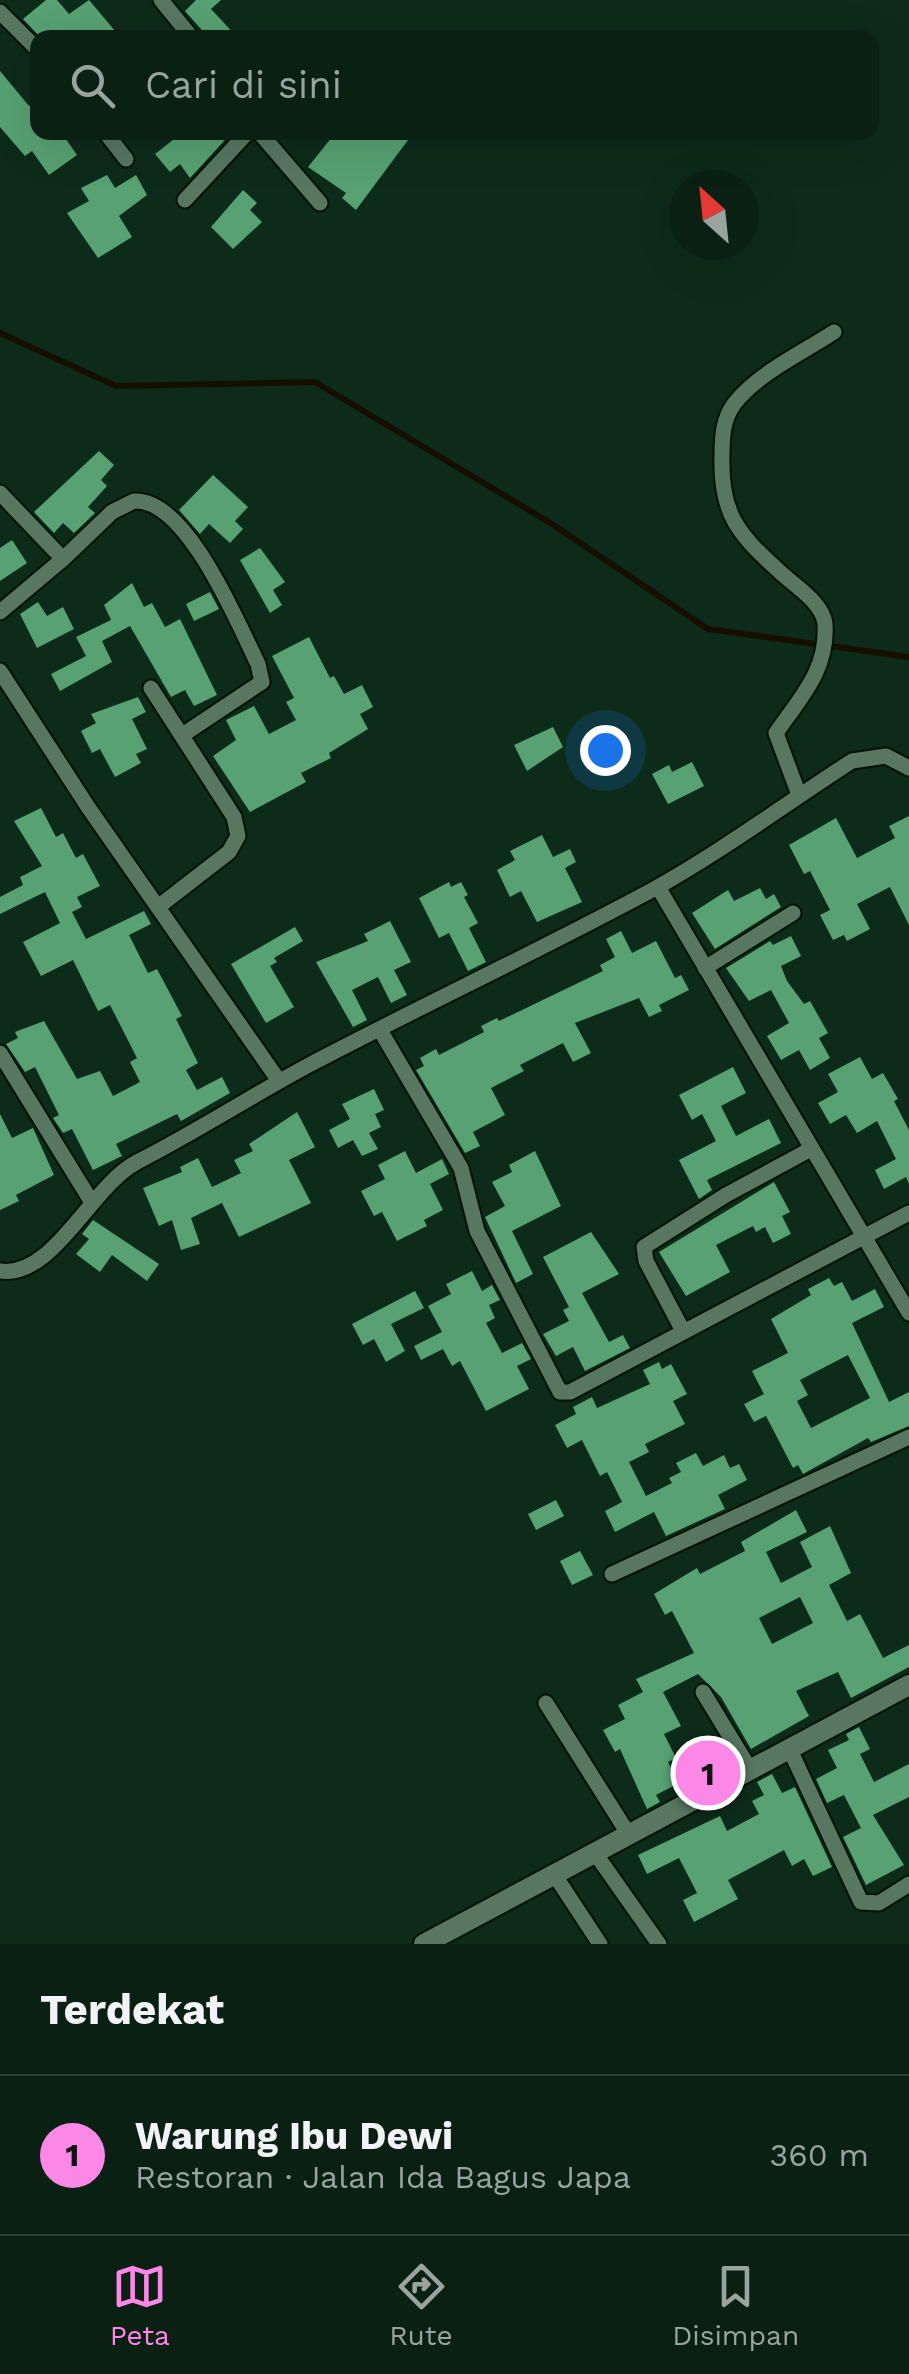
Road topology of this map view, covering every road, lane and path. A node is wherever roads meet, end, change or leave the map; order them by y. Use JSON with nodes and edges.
{"nodes":[{"id":1,"x":161,"y":0,"type":"edge"},
{"id":2,"x":0,"y":12,"type":"edge"},
{"id":3,"x":185,"y":30,"type":"edge"},
{"id":4,"x":30,"y":42,"type":"edge"},
{"id":5,"x":112,"y":140,"type":"edge"},
{"id":6,"x":241,"y":140,"type":"edge"},
{"id":7,"x":265,"y":140,"type":"edge"},
{"id":8,"x":126,"y":159,"type":"dead end"},
{"id":9,"x":185,"y":200,"type":"dead end"},
{"id":10,"x":320,"y":204,"type":"dead end"},
{"id":11,"x":834,"y":332,"type":"dead end"},
{"id":12,"x":0,"y":492,"type":"edge"},
{"id":13,"x":62,"y":559,"type":"junction"},
{"id":14,"x":0,"y":612,"type":"edge"},
{"id":15,"x":0,"y":671,"type":"edge"},
{"id":16,"x":152,"y":688,"type":"dead end"},
{"id":17,"x":184,"y":734,"type":"junction"},
{"id":18,"x":904,"y":764,"type":"edge"},
{"id":19,"x":798,"y":796,"type":"junction"},
{"id":20,"x":658,"y":887,"type":"junction"},
{"id":21,"x":158,"y":907,"type":"junction"},
{"id":22,"x":793,"y":912,"type":"dead end"},
{"id":23,"x":705,"y":968,"type":"junction"},
{"id":24,"x":380,"y":1030,"type":"junction"},
{"id":25,"x":0,"y":1053,"type":"edge"},
{"id":26,"x":278,"y":1081,"type":"junction"},
{"id":27,"x":811,"y":1149,"type":"junction"},
{"id":28,"x":91,"y":1201,"type":"junction"},
{"id":29,"x":909,"y":1213,"type":"edge"},
{"id":30,"x":862,"y":1239,"type":"junction"},
{"id":31,"x":0,"y":1271,"type":"edge"},
{"id":32,"x":909,"y":1313,"type":"edge"},
{"id":33,"x":683,"y":1331,"type":"junction"},
{"id":34,"x":909,"y":1437,"type":"edge"},
{"id":35,"x":612,"y":1574,"type":"dead end"},
{"id":36,"x":909,"y":1685,"type":"edge"},
{"id":37,"x":703,"y":1692,"type":"dead end"},
{"id":38,"x":546,"y":1703,"type":"dead end"},
{"id":39,"x":790,"y":1750,"type":"junction"},
{"id":40,"x":751,"y":1771,"type":"junction"},
{"id":41,"x":630,"y":1835,"type":"junction"},
{"id":42,"x":595,"y":1852,"type":"junction"},
{"id":43,"x":554,"y":1874,"type":"junction"},
{"id":44,"x":909,"y":1884,"type":"edge"},
{"id":45,"x":424,"y":1944,"type":"edge"},
{"id":46,"x":600,"y":1944,"type":"edge"},
{"id":47,"x":659,"y":1944,"type":"edge"}],
"edges":[{"from":1,"to":3,"type":"street"},
{"from":2,"to":4,"type":"street"},
{"from":5,"to":8,"type":"street"},
{"from":6,"to":9,"type":"street"},
{"from":7,"to":10,"type":"street"},
{"from":11,"to":19,"type":"street"},
{"from":12,"to":13,"type":"street"},
{"from":13,"to":14,"type":"street"},
{"from":13,"to":17,"type":"street"},
{"from":15,"to":21,"type":"street"},
{"from":16,"to":17,"type":"street"},
{"from":17,"to":21,"type":"street"},
{"from":18,"to":19,"type":"street"},
{"from":19,"to":20,"type":"street"},
{"from":20,"to":23,"type":"street"},
{"from":20,"to":24,"type":"street"},
{"from":21,"to":26,"type":"street"},
{"from":22,"to":23,"type":"street"},
{"from":23,"to":27,"type":"street"},
{"from":24,"to":26,"type":"street"},
{"from":24,"to":33,"type":"street"},
{"from":25,"to":28,"type":"street"},
{"from":26,"to":28,"type":"street"},
{"from":27,"to":30,"type":"street"},
{"from":27,"to":33,"type":"street"},
{"from":28,"to":31,"type":"street"},
{"from":29,"to":30,"type":"street"},
{"from":30,"to":32,"type":"street"},
{"from":30,"to":33,"type":"street"},
{"from":34,"to":35,"type":"street"},
{"from":36,"to":39,"type":"street"},
{"from":37,"to":40,"type":"street"},
{"from":38,"to":41,"type":"street"},
{"from":39,"to":40,"type":"street"},
{"from":39,"to":44,"type":"street"},
{"from":40,"to":41,"type":"street"},
{"from":41,"to":42,"type":"street"},
{"from":42,"to":43,"type":"street"},
{"from":42,"to":47,"type":"street"},
{"from":43,"to":45,"type":"street"},
{"from":43,"to":46,"type":"street"}]}
